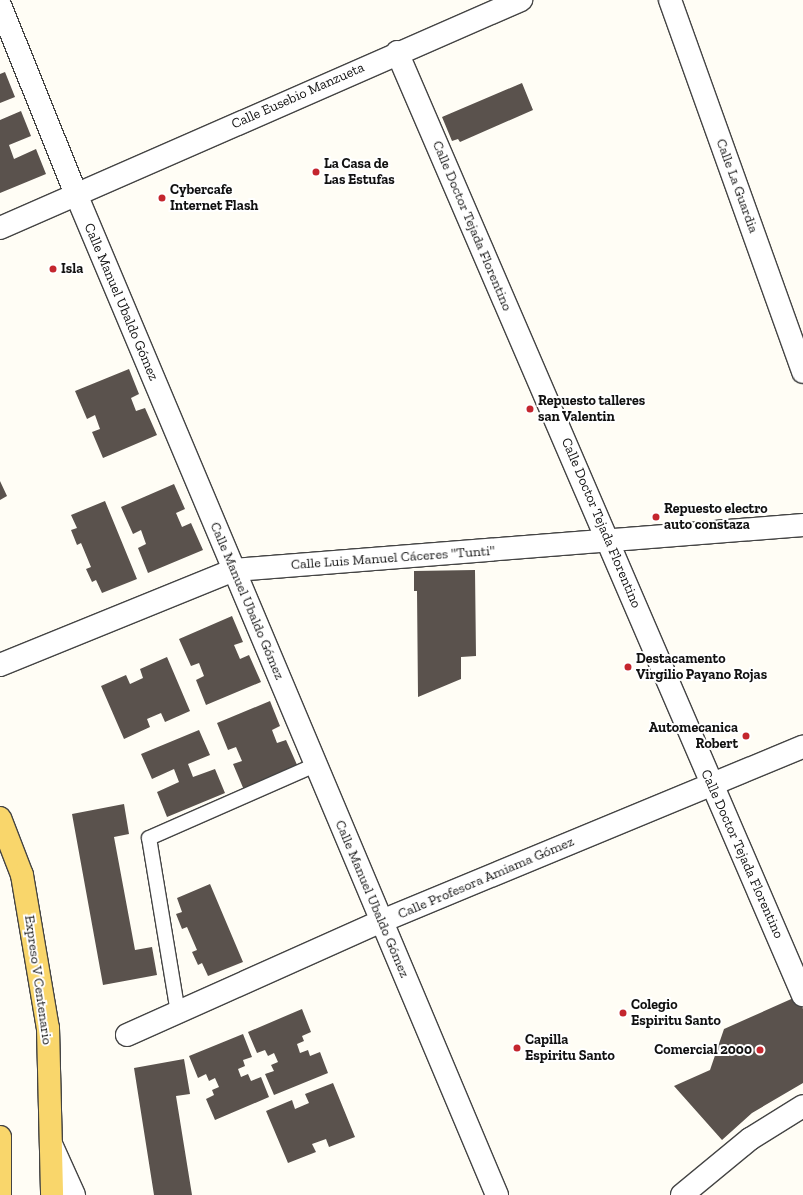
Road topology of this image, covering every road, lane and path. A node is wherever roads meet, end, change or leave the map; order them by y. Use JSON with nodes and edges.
{"nodes":[{"id":1,"x":520,"y":0,"type":"edge"},
{"id":2,"x":670,"y":0,"type":"edge"},
{"id":3,"x":0,"y":5,"type":"edge"},
{"id":4,"x":492,"y":6,"type":"edge"},
{"id":5,"x":397,"y":52,"type":"junction"},
{"id":6,"x":76,"y":194,"type":"junction"},
{"id":7,"x":0,"y":228,"type":"edge"},
{"id":8,"x":803,"y":372,"type":"edge"},
{"id":9,"x":803,"y":525,"type":"edge"},
{"id":10,"x":609,"y":542,"type":"junction"},
{"id":11,"x":234,"y":570,"type":"junction"},
{"id":12,"x":0,"y":665,"type":"edge"},
{"id":13,"x":803,"y":747,"type":"edge"},
{"id":14,"x":315,"y":765,"type":"junction"},
{"id":15,"x":711,"y":784,"type":"junction"},
{"id":16,"x":0,"y":818,"type":"edge"},
{"id":17,"x":382,"y":921,"type":"junction"},
{"id":18,"x":803,"y":995,"type":"edge"},
{"id":19,"x":178,"y":1013,"type":"junction"},
{"id":20,"x":127,"y":1035,"type":"dead end"},
{"id":21,"x":803,"y":1106,"type":"edge"},
{"id":22,"x":0,"y":1137,"type":"edge"},
{"id":23,"x":51,"y":1144,"type":"junction"},
{"id":24,"x":0,"y":1195,"type":"edge"},
{"id":25,"x":52,"y":1195,"type":"edge"},
{"id":26,"x":74,"y":1195,"type":"edge"},
{"id":27,"x":497,"y":1195,"type":"edge"},
{"id":28,"x":682,"y":1195,"type":"edge"}],
"edges":[{"from":1,"to":4,"type":"street","name":"Calle Eusebio Manzueta"},
{"from":2,"to":8,"type":"street","name":"Calle La Guardia"},
{"from":3,"to":6,"type":"street","name":"Calle Manuel Ubaldo Gómez"},
{"from":4,"to":5,"type":"street","name":"Calle Eusebio Manzueta"},
{"from":5,"to":6,"type":"street","name":"Calle Eusebio Manzueta"},
{"from":5,"to":10,"type":"street","name":"Calle Doctor Tejada Florentino"},
{"from":6,"to":7,"type":"street","name":"Calle Eusebio Manzueta"},
{"from":6,"to":11,"type":"street","name":"Calle Manuel Ubaldo Gómez"},
{"from":9,"to":10,"type":"street","name":"Calle Luis Manuel Cáceres \"Tunti\""},
{"from":10,"to":11,"type":"street","name":"Calle Luis Manuel Cáceres \"Tunti\""},
{"from":10,"to":15,"type":"street","name":"Calle Doctor Tejada Florentino"},
{"from":11,"to":12,"type":"street","name":"Calle Luis Manuel Cáceres \"Tunti\""},
{"from":11,"to":14,"type":"street","name":"Calle Manuel Ubaldo Gómez"},
{"from":13,"to":15,"type":"street","name":"Calle Profesora Amiama Gómez"},
{"from":14,"to":17,"type":"street","name":"Calle Manuel Ubaldo Gómez"},
{"from":14,"to":19,"type":"lane"},
{"from":15,"to":17,"type":"street","name":"Calle Profesora Amiama Gómez"},
{"from":15,"to":18,"type":"street","name":"Calle Doctor Tejada Florentino"},
{"from":16,"to":23,"type":"main road","name":"Expreso V Centenario"},
{"from":17,"to":19,"type":"street","name":"Calle Profesora Amiama Gómez"},
{"from":17,"to":27,"type":"street","name":"Calle Manuel Ubaldo Gómez"},
{"from":19,"to":20,"type":"street","name":"Calle Profesora Amiama Gómez"},
{"from":21,"to":28,"type":"street"},
{"from":22,"to":24,"type":"main road"},
{"from":23,"to":25,"type":"main road","name":"Expreso V Centenario"},
{"from":23,"to":26,"type":"street"}]}
